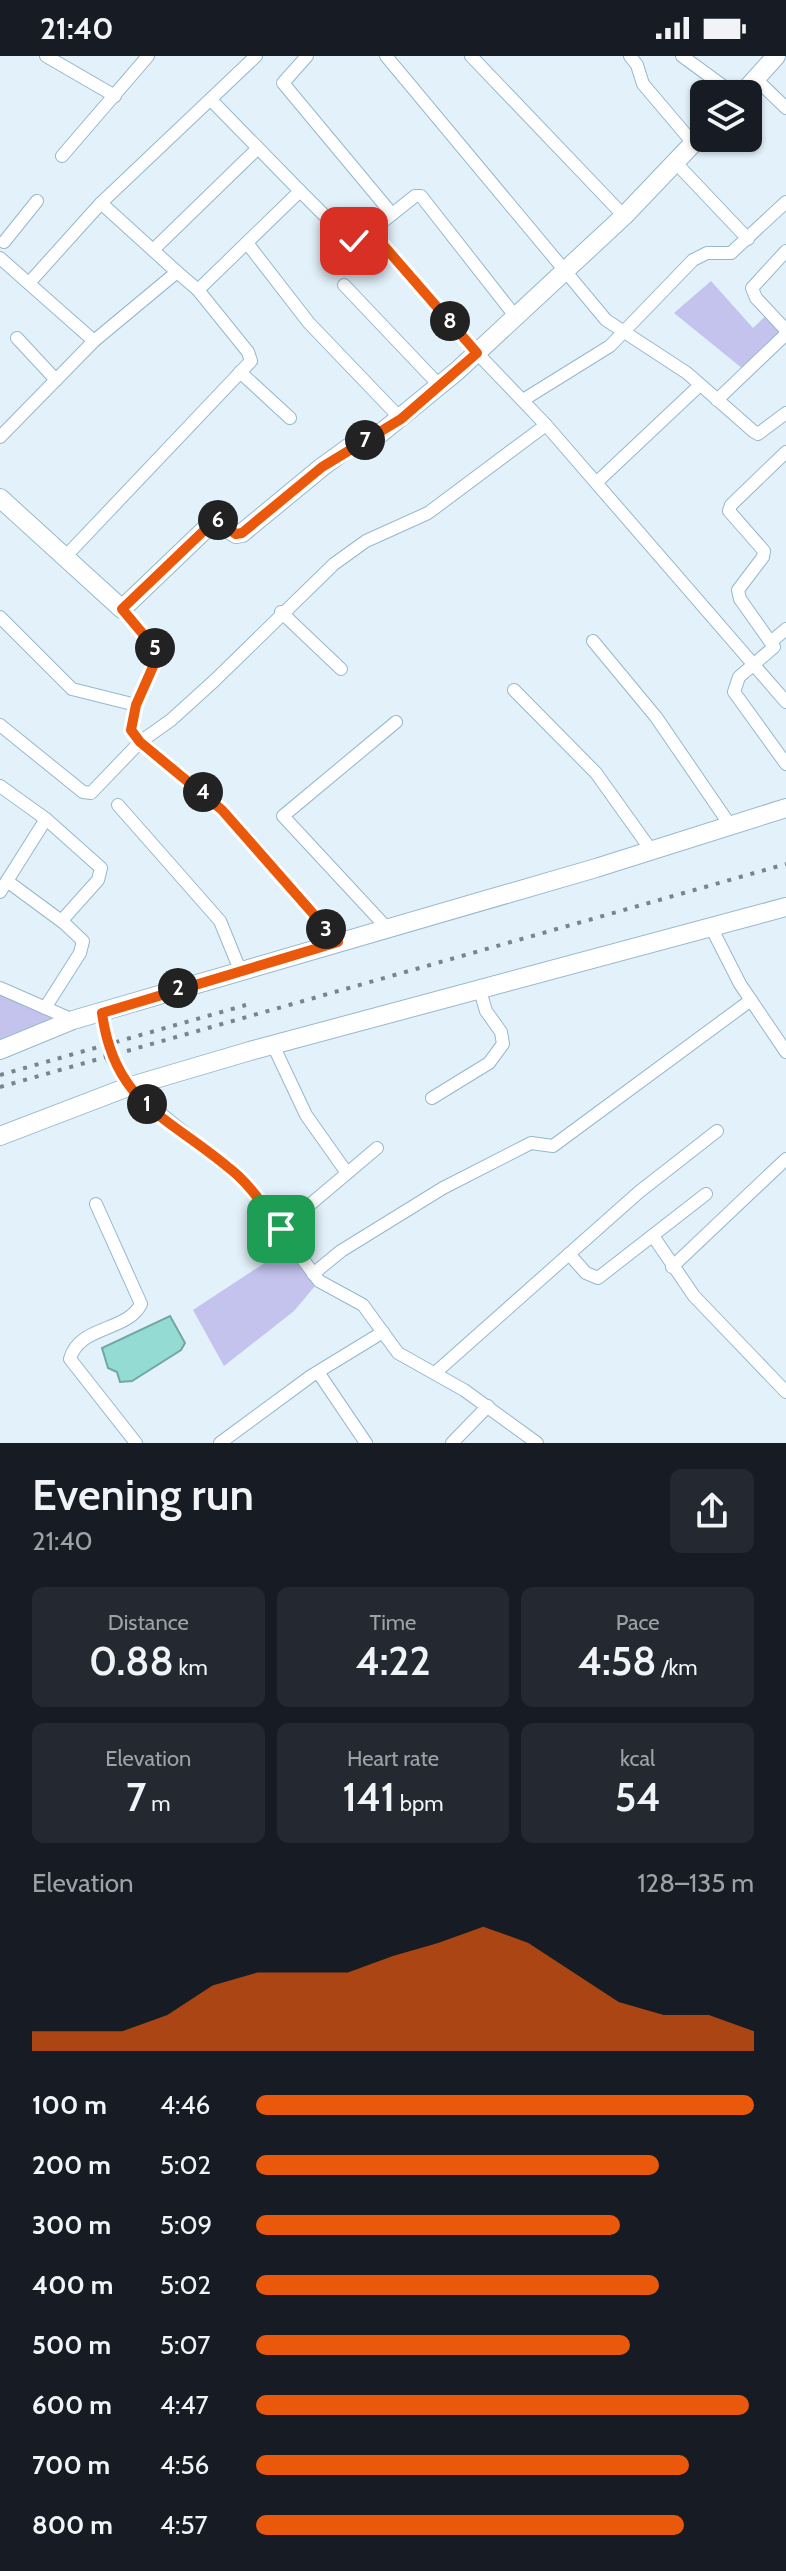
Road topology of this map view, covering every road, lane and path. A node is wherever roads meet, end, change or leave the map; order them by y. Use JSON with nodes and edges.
{"nodes":[{"id":1,"x":46,"y":56,"type":"edge"},
{"id":2,"x":148,"y":56,"type":"edge"},
{"id":3,"x":256,"y":56,"type":"edge"},
{"id":4,"x":307,"y":56,"type":"edge"},
{"id":5,"x":386,"y":56,"type":"edge"},
{"id":6,"x":471,"y":56,"type":"edge"},
{"id":7,"x":630,"y":56,"type":"edge"},
{"id":8,"x":682,"y":56,"type":"edge"},
{"id":9,"x":776,"y":56,"type":"edge"},
{"id":10,"x":756,"y":79,"type":"joint"},
{"id":11,"x":715,"y":80,"type":"edge"},
{"id":12,"x":115,"y":96,"type":"junction"},
{"id":13,"x":212,"y":101,"type":"junction"},
{"id":14,"x":786,"y":108,"type":"edge"},
{"id":15,"x":690,"y":128,"type":"edge"},
{"id":16,"x":690,"y":146,"type":"edge"},
{"id":17,"x":258,"y":148,"type":"junction"},
{"id":18,"x":62,"y":156,"type":"dead end"},
{"id":19,"x":675,"y":162,"type":"junction"},
{"id":20,"x":300,"y":191,"type":"junction"},
{"id":21,"x":37,"y":201,"type":"dead end"},
{"id":22,"x":786,"y":202,"type":"edge"},
{"id":23,"x":101,"y":203,"type":"junction"},
{"id":24,"x":392,"y":214,"type":"junction"},
{"id":25,"x":624,"y":216,"type":"junction"},
{"id":26,"x":371,"y":231,"type":"junction"},
{"id":27,"x":748,"y":239,"type":"junction"},
{"id":28,"x":1,"y":243,"type":"edge"},
{"id":29,"x":247,"y":243,"type":"junction"},
{"id":30,"x":153,"y":250,"type":"junction"},
{"id":31,"x":786,"y":251,"type":"edge"},
{"id":32,"x":0,"y":258,"type":"edge"},
{"id":33,"x":566,"y":270,"type":"junction"},
{"id":34,"x":177,"y":272,"type":"junction"},
{"id":35,"x":29,"y":283,"type":"junction"},
{"id":36,"x":344,"y":285,"type":"dead end"},
{"id":37,"x":198,"y":290,"type":"junction"},
{"id":38,"x":515,"y":316,"type":"junction"},
{"id":39,"x":623,"y":334,"type":"junction"},
{"id":40,"x":17,"y":338,"type":"dead end"},
{"id":41,"x":94,"y":341,"type":"junction"},
{"id":42,"x":477,"y":353,"type":"junction"},
{"id":43,"x":240,"y":372,"type":"junction"},
{"id":44,"x":56,"y":380,"type":"junction"},
{"id":45,"x":439,"y":385,"type":"junction"},
{"id":46,"x":700,"y":385,"type":"junction"},
{"id":47,"x":523,"y":400,"type":"junction"},
{"id":48,"x":717,"y":400,"type":"junction"},
{"id":49,"x":784,"y":412,"type":"edge"},
{"id":50,"x":290,"y":418,"type":"dead end"},
{"id":51,"x":401,"y":419,"type":"junction"},
{"id":52,"x":546,"y":425,"type":"junction"},
{"id":53,"x":0,"y":437,"type":"edge"},
{"id":54,"x":786,"y":452,"type":"edge"},
{"id":55,"x":597,"y":482,"type":"junction"},
{"id":56,"x":0,"y":498,"type":"edge"},
{"id":57,"x":65,"y":557,"type":"junction"},
{"id":58,"x":122,"y":609,"type":"junction"},
{"id":59,"x":281,"y":612,"type":"junction"},
{"id":60,"x":0,"y":617,"type":"edge"},
{"id":61,"x":786,"y":629,"type":"edge"},
{"id":62,"x":593,"y":641,"type":"dead end"},
{"id":63,"x":772,"y":641,"type":"junction"},
{"id":64,"x":755,"y":667,"type":"junction"},
{"id":65,"x":341,"y":669,"type":"dead end"},
{"id":66,"x":514,"y":690,"type":"dead end"},
{"id":67,"x":786,"y":702,"type":"edge"},
{"id":68,"x":136,"y":705,"type":"junction"},
{"id":69,"x":396,"y":722,"type":"dead end"},
{"id":70,"x":0,"y":725,"type":"edge"},
{"id":71,"x":140,"y":742,"type":"junction"},
{"id":72,"x":786,"y":764,"type":"edge"},
{"id":73,"x":0,"y":786,"type":"edge"},
{"id":74,"x":118,"y":805,"type":"dead end"},
{"id":75,"x":786,"y":808,"type":"edge"},
{"id":76,"x":46,"y":819,"type":"junction"},
{"id":77,"x":730,"y":825,"type":"junction"},
{"id":78,"x":651,"y":850,"type":"junction"},
{"id":79,"x":3,"y":886,"type":"edge"},
{"id":80,"x":786,"y":907,"type":"edge"},
{"id":81,"x":64,"y":923,"type":"junction"},
{"id":82,"x":387,"y":928,"type":"junction"},
{"id":83,"x":712,"y":929,"type":"junction"},
{"id":84,"x":338,"y":942,"type":"junction"},
{"id":85,"x":240,"y":970,"type":"junction"},
{"id":86,"x":479,"y":987,"type":"junction"},
{"id":87,"x":0,"y":988,"type":"edge"},
{"id":88,"x":751,"y":1000,"type":"junction"},
{"id":89,"x":45,"y":1008,"type":"junction"},
{"id":90,"x":102,"y":1013,"type":"junction"},
{"id":91,"x":73,"y":1020,"type":"junction"},
{"id":92,"x":273,"y":1045,"type":"junction"},
{"id":93,"x":0,"y":1050,"type":"edge"},
{"id":94,"x":786,"y":1052,"type":"edge"},
{"id":95,"x":128,"y":1087,"type":"junction"},
{"id":96,"x":432,"y":1098,"type":"dead end"},
{"id":97,"x":717,"y":1131,"type":"dead end"},
{"id":98,"x":0,"y":1136,"type":"edge"},
{"id":99,"x":377,"y":1148,"type":"dead end"},
{"id":100,"x":786,"y":1159,"type":"edge"},
{"id":101,"x":347,"y":1173,"type":"junction"},
{"id":102,"x":706,"y":1194,"type":"dead end"},
{"id":103,"x":96,"y":1204,"type":"dead end"},
{"id":104,"x":281,"y":1229,"type":"junction"},
{"id":105,"x":653,"y":1236,"type":"junction"},
{"id":106,"x":569,"y":1254,"type":"junction"},
{"id":107,"x":672,"y":1267,"type":"junction"},
{"id":108,"x":313,"y":1274,"type":"junction"},
{"id":109,"x":383,"y":1332,"type":"junction"},
{"id":110,"x":318,"y":1372,"type":"junction"},
{"id":111,"x":435,"y":1373,"type":"junction"},
{"id":112,"x":786,"y":1392,"type":"edge"},
{"id":113,"x":488,"y":1406,"type":"junction"},
{"id":114,"x":136,"y":1443,"type":"edge"},
{"id":115,"x":220,"y":1443,"type":"edge"},
{"id":116,"x":366,"y":1443,"type":"edge"},
{"id":117,"x":452,"y":1443,"type":"edge"},
{"id":118,"x":537,"y":1443,"type":"edge"}],
"edges":[{"from":1,"to":12,"type":"street"},
{"from":2,"to":12,"type":"street"},
{"from":3,"to":13,"type":"street"},
{"from":4,"to":24,"type":"street"},
{"from":5,"to":33,"type":"street"},
{"from":6,"to":25,"type":"street"},
{"from":7,"to":15,"type":"street"},
{"from":8,"to":11,"type":"street"},
{"from":9,"to":10,"type":"street"},
{"from":10,"to":14,"type":"street"},
{"from":12,"to":18,"type":"street"},
{"from":13,"to":17,"type":"street"},
{"from":13,"to":23,"type":"street"},
{"from":16,"to":19,"type":"street"},
{"from":17,"to":20,"type":"street"},
{"from":17,"to":30,"type":"street"},
{"from":19,"to":25,"type":"street"},
{"from":19,"to":27,"type":"street"},
{"from":20,"to":26,"type":"street"},
{"from":20,"to":29,"type":"street"},
{"from":21,"to":28,"type":"street"},
{"from":22,"to":27,"type":"street"},
{"from":23,"to":30,"type":"street"},
{"from":23,"to":35,"type":"street"},
{"from":24,"to":26,"type":"street"},
{"from":24,"to":38,"type":"street"},
{"from":25,"to":33,"type":"street"},
{"from":26,"to":42,"type":"street"},
{"from":27,"to":39,"type":"street"},
{"from":29,"to":37,"type":"street"},
{"from":29,"to":51,"type":"street"},
{"from":30,"to":34,"type":"street"},
{"from":31,"to":48,"type":"street"},
{"from":32,"to":35,"type":"street"},
{"from":33,"to":38,"type":"street"},
{"from":33,"to":39,"type":"street"},
{"from":34,"to":37,"type":"street"},
{"from":34,"to":41,"type":"street"},
{"from":35,"to":41,"type":"street"},
{"from":36,"to":45,"type":"street"},
{"from":37,"to":43,"type":"street"},
{"from":38,"to":42,"type":"street"},
{"from":39,"to":46,"type":"street"},
{"from":39,"to":47,"type":"street"},
{"from":40,"to":44,"type":"street"},
{"from":41,"to":44,"type":"street"},
{"from":42,"to":45,"type":"street"},
{"from":42,"to":47,"type":"street"},
{"from":43,"to":50,"type":"street"},
{"from":43,"to":57,"type":"street"},
{"from":44,"to":53,"type":"street"},
{"from":45,"to":51,"type":"street"},
{"from":46,"to":48,"type":"street"},
{"from":46,"to":55,"type":"street"},
{"from":47,"to":52,"type":"street"},
{"from":48,"to":49,"type":"street"},
{"from":51,"to":58,"type":"street"},
{"from":52,"to":55,"type":"street"},
{"from":52,"to":59,"type":"street"},
{"from":54,"to":63,"type":"street"},
{"from":55,"to":64,"type":"street"},
{"from":56,"to":57,"type":"street"},
{"from":57,"to":58,"type":"street"},
{"from":58,"to":68,"type":"street"},
{"from":59,"to":65,"type":"street"},
{"from":59,"to":71,"type":"street"},
{"from":60,"to":68,"type":"street"},
{"from":61,"to":63,"type":"street"},
{"from":62,"to":77,"type":"street"},
{"from":63,"to":64,"type":"street"},
{"from":64,"to":67,"type":"street"},
{"from":64,"to":72,"type":"street"},
{"from":66,"to":78,"type":"street"},
{"from":68,"to":71,"type":"street"},
{"from":69,"to":82,"type":"street"},
{"from":70,"to":71,"type":"street"},
{"from":71,"to":84,"type":"street"},
{"from":73,"to":76,"type":"street"},
{"from":74,"to":85,"type":"street"},
{"from":75,"to":77,"type":"street"},
{"from":76,"to":79,"type":"street"},
{"from":76,"to":81,"type":"street"},
{"from":77,"to":78,"type":"street"},
{"from":78,"to":82,"type":"street"},
{"from":79,"to":81,"type":"street"},
{"from":80,"to":83,"type":"street"},
{"from":81,"to":89,"type":"street"},
{"from":82,"to":84,"type":"street"},
{"from":83,"to":86,"type":"street"},
{"from":83,"to":88,"type":"street"},
{"from":84,"to":85,"type":"street"},
{"from":85,"to":90,"type":"street"},
{"from":86,"to":92,"type":"street"},
{"from":86,"to":96,"type":"street"},
{"from":87,"to":89,"type":"street"},
{"from":88,"to":94,"type":"street"},
{"from":88,"to":108,"type":"street"},
{"from":89,"to":91,"type":"street"},
{"from":90,"to":91,"type":"street"},
{"from":90,"to":95,"type":"street"},
{"from":91,"to":93,"type":"street"},
{"from":92,"to":95,"type":"street"},
{"from":92,"to":101,"type":"street"},
{"from":95,"to":98,"type":"street"},
{"from":95,"to":104,"type":"street"},
{"from":97,"to":106,"type":"street"},
{"from":99,"to":101,"type":"street"},
{"from":100,"to":107,"type":"street"},
{"from":101,"to":104,"type":"street"},
{"from":102,"to":105,"type":"street"},
{"from":103,"to":114,"type":"street"},
{"from":104,"to":108,"type":"street"},
{"from":105,"to":106,"type":"street"},
{"from":105,"to":107,"type":"street"},
{"from":106,"to":111,"type":"street"},
{"from":107,"to":112,"type":"street"},
{"from":108,"to":109,"type":"street"},
{"from":109,"to":110,"type":"street"},
{"from":109,"to":111,"type":"street"},
{"from":110,"to":115,"type":"street"},
{"from":110,"to":116,"type":"street"},
{"from":111,"to":113,"type":"street"},
{"from":113,"to":117,"type":"street"},
{"from":113,"to":118,"type":"street"}]}
